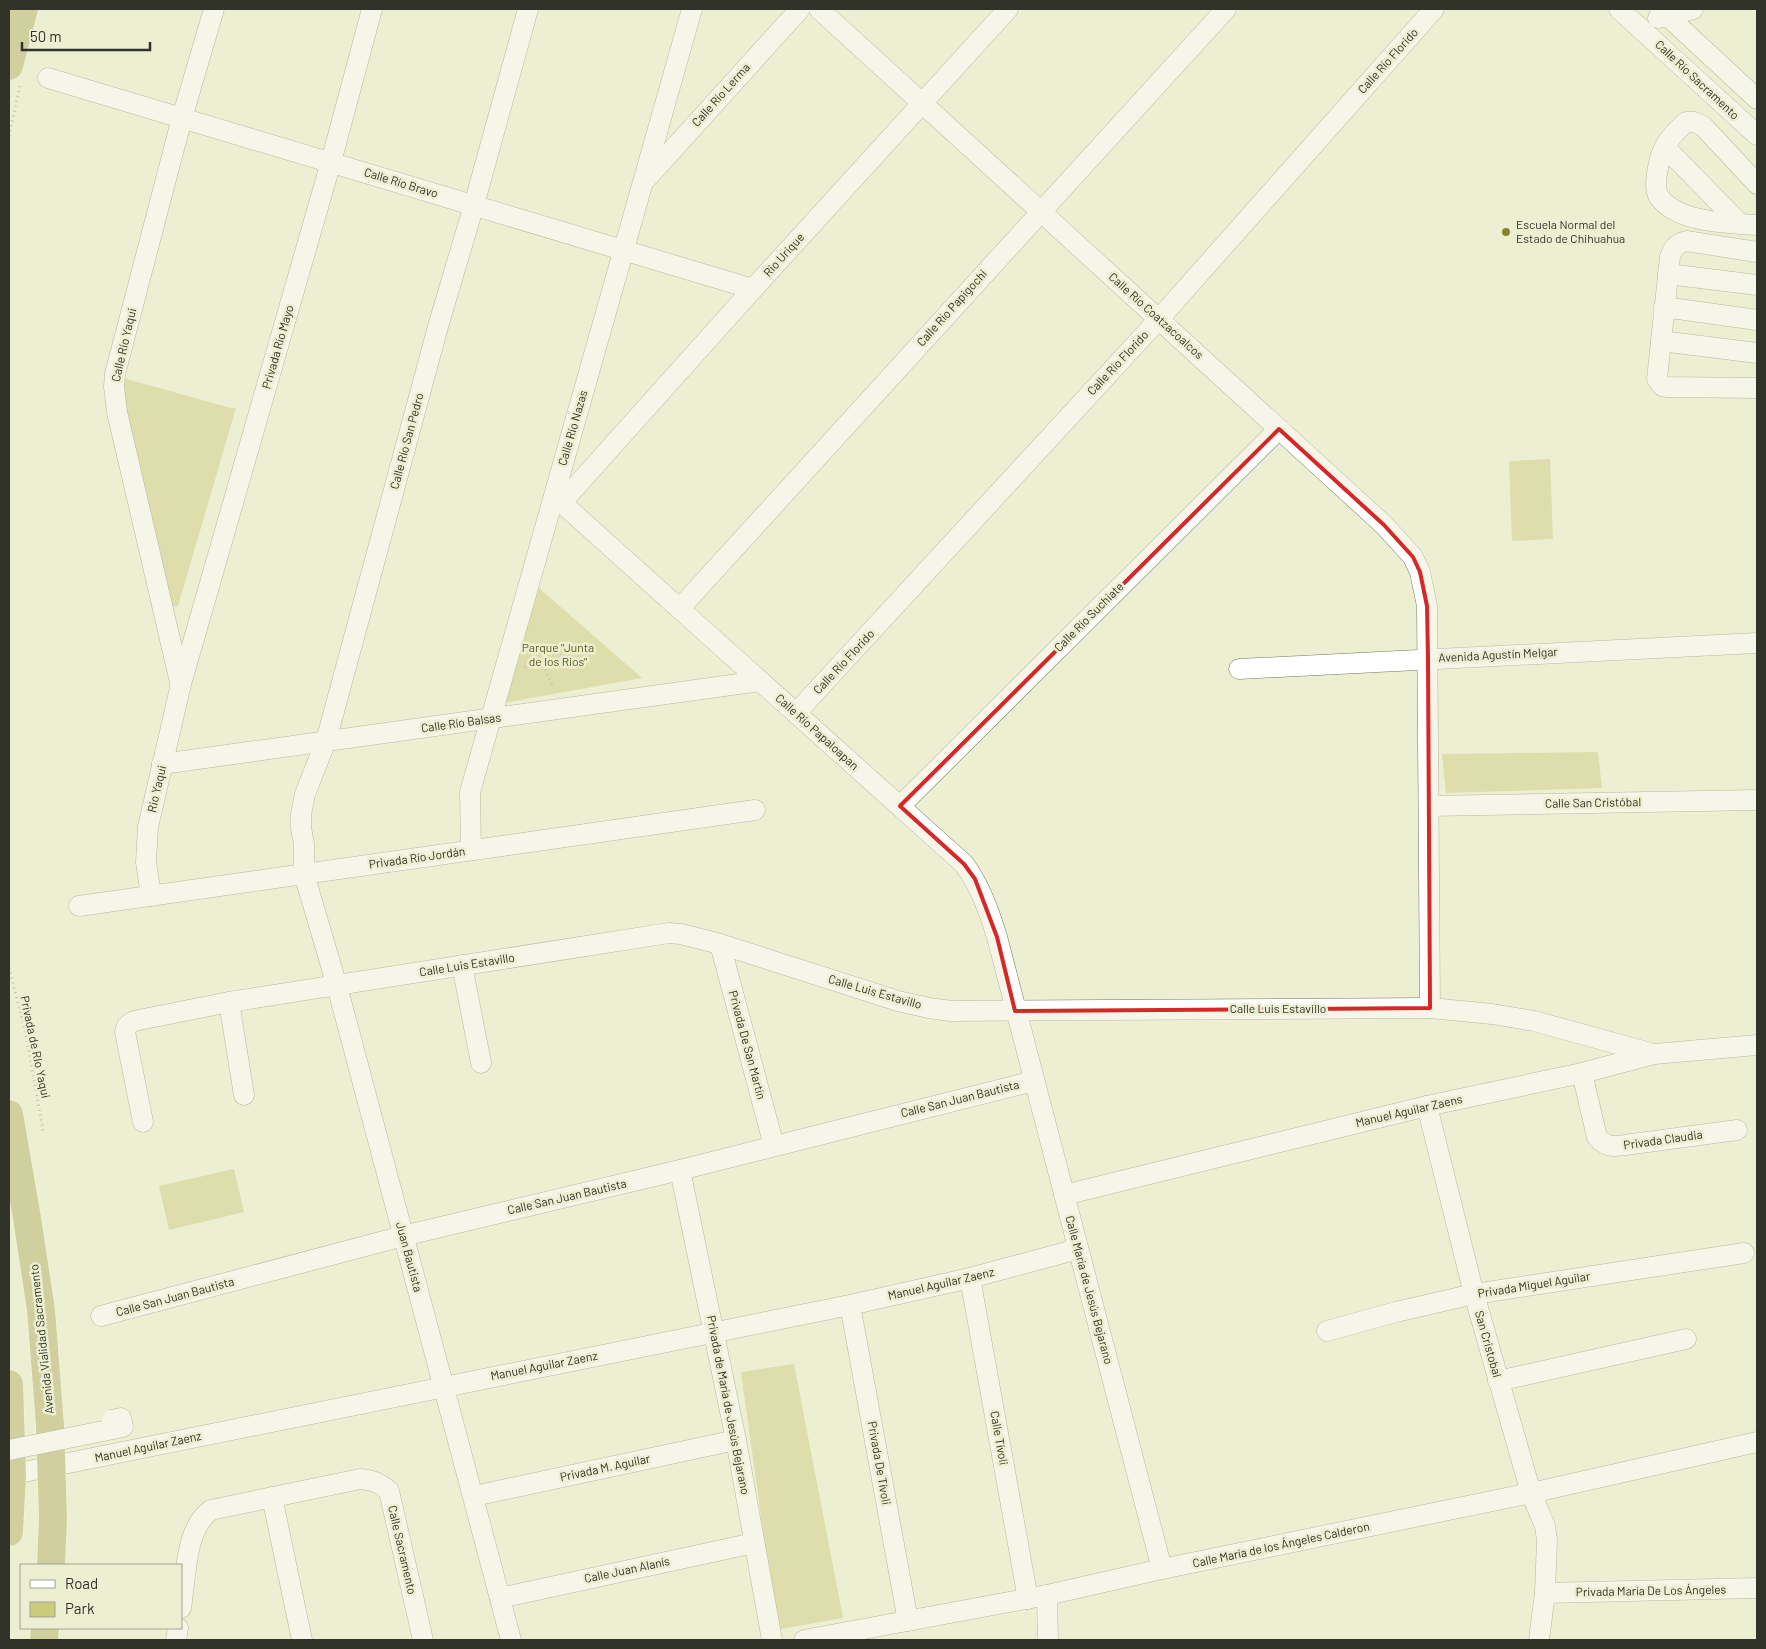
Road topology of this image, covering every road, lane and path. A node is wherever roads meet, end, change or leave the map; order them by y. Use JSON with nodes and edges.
{"nodes":[{"id":1,"x":24,"y":9,"type":"edge"},
{"id":2,"x":214,"y":9,"type":"edge"},
{"id":3,"x":372,"y":9,"type":"edge"},
{"id":4,"x":528,"y":9,"type":"edge"},
{"id":5,"x":692,"y":9,"type":"edge"},
{"id":6,"x":800,"y":9,"type":"edge"},
{"id":7,"x":819,"y":9,"type":"edge"},
{"id":8,"x":1008,"y":9,"type":"edge"},
{"id":9,"x":1226,"y":9,"type":"edge"},
{"id":10,"x":1434,"y":9,"type":"edge"},
{"id":11,"x":1619,"y":9,"type":"edge"},
{"id":12,"x":1693,"y":9,"type":"edge"},
{"id":13,"x":1663,"y":12,"type":"edge"},
{"id":14,"x":1637,"y":25,"type":"junction"},
{"id":15,"x":9,"y":66,"type":"edge"},
{"id":16,"x":1730,"y":74,"type":"junction"},
{"id":17,"x":48,"y":78,"type":"dead end"},
{"id":18,"x":1712,"y":93,"type":"junction"},
{"id":19,"x":1757,"y":99,"type":"edge"},
{"id":20,"x":922,"y":103,"type":"junction"},
{"id":21,"x":182,"y":118,"type":"junction"},
{"id":22,"x":1757,"y":135,"type":"edge"},
{"id":23,"x":1665,"y":147,"type":"junction"},
{"id":24,"x":331,"y":162,"type":"junction"},
{"id":25,"x":643,"y":181,"type":"junction"},
{"id":26,"x":1757,"y":184,"type":"edge"},
{"id":27,"x":474,"y":205,"type":"junction"},
{"id":28,"x":1040,"y":211,"type":"junction"},
{"id":29,"x":1749,"y":225,"type":"edge"},
{"id":30,"x":624,"y":250,"type":"junction"},
{"id":31,"x":1757,"y":252,"type":"edge"},
{"id":32,"x":1668,"y":274,"type":"junction"},
{"id":33,"x":1757,"y":285,"type":"edge"},
{"id":34,"x":753,"y":289,"type":"junction"},
{"id":35,"x":1664,"y":307,"type":"junction"},
{"id":36,"x":1159,"y":319,"type":"junction"},
{"id":37,"x":1757,"y":320,"type":"edge"},
{"id":38,"x":1661,"y":341,"type":"junction"},
{"id":39,"x":1757,"y":352,"type":"edge"},
{"id":40,"x":1757,"y":388,"type":"edge"},
{"id":41,"x":1279,"y":429,"type":"junction"},
{"id":42,"x":558,"y":499,"type":"junction"},
{"id":43,"x":680,"y":608,"type":"junction"},
{"id":44,"x":1757,"y":644,"type":"edge"},
{"id":45,"x":558,"y":649,"type":"dead end"},
{"id":46,"x":1428,"y":658,"type":"junction"},
{"id":47,"x":543,"y":665,"type":"junction"},
{"id":48,"x":523,"y":667,"type":"dead end"},
{"id":49,"x":1239,"y":669,"type":"dead end"},
{"id":50,"x":760,"y":681,"type":"junction"},
{"id":51,"x":181,"y":684,"type":"junction"},
{"id":52,"x":552,"y":684,"type":"dead end"},
{"id":53,"x":796,"y":713,"type":"junction"},
{"id":54,"x":490,"y":718,"type":"junction"},
{"id":55,"x":326,"y":741,"type":"junction"},
{"id":56,"x":162,"y":764,"type":"junction"},
{"id":57,"x":1757,"y":800,"type":"edge"},
{"id":58,"x":900,"y":806,"type":"junction"},
{"id":59,"x":1429,"y":806,"type":"junction"},
{"id":60,"x":756,"y":810,"type":"dead end"},
{"id":61,"x":471,"y":850,"type":"junction"},
{"id":62,"x":304,"y":874,"type":"junction"},
{"id":63,"x":150,"y":896,"type":"junction"},
{"id":64,"x":79,"y":906,"type":"dead end"},
{"id":65,"x":720,"y":944,"type":"junction"},
{"id":66,"x":462,"y":965,"type":"junction"},
{"id":67,"x":9,"y":968,"type":"edge"},
{"id":68,"x":337,"y":986,"type":"junction"},
{"id":69,"x":229,"y":1002,"type":"junction"},
{"id":70,"x":1430,"y":1008,"type":"junction"},
{"id":71,"x":1015,"y":1011,"type":"junction"},
{"id":72,"x":1757,"y":1045,"type":"edge"},
{"id":73,"x":1654,"y":1054,"type":"junction"},
{"id":74,"x":481,"y":1064,"type":"dead end"},
{"id":75,"x":1582,"y":1073,"type":"junction"},
{"id":76,"x":1034,"y":1081,"type":"junction"},
{"id":77,"x":244,"y":1095,"type":"dead end"},
{"id":78,"x":1428,"y":1106,"type":"junction"},
{"id":79,"x":9,"y":1114,"type":"edge"},
{"id":80,"x":143,"y":1122,"type":"dead end"},
{"id":81,"x":1737,"y":1130,"type":"dead end"},
{"id":82,"x":43,"y":1131,"type":"dead end"},
{"id":83,"x":774,"y":1146,"type":"junction"},
{"id":84,"x":680,"y":1170,"type":"junction"},
{"id":85,"x":1064,"y":1195,"type":"junction"},
{"id":86,"x":403,"y":1236,"type":"junction"},
{"id":87,"x":1078,"y":1249,"type":"junction"},
{"id":88,"x":1744,"y":1253,"type":"dead end"},
{"id":89,"x":970,"y":1278,"type":"junction"},
{"id":90,"x":1474,"y":1294,"type":"junction"},
{"id":91,"x":850,"y":1305,"type":"junction"},
{"id":92,"x":101,"y":1316,"type":"dead end"},
{"id":93,"x":1327,"y":1330,"type":"dead end"},
{"id":94,"x":714,"y":1333,"type":"junction"},
{"id":95,"x":1686,"y":1339,"type":"dead end"},
{"id":96,"x":1498,"y":1381,"type":"junction"},
{"id":97,"x":9,"y":1384,"type":"edge"},
{"id":98,"x":444,"y":1386,"type":"junction"},
{"id":99,"x":736,"y":1440,"type":"junction"},
{"id":100,"x":1757,"y":1442,"type":"edge"},
{"id":101,"x":120,"y":1453,"type":"junction"},
{"id":102,"x":10,"y":1467,"type":"edge"},
{"id":103,"x":52,"y":1467,"type":"junction"},
{"id":104,"x":1531,"y":1493,"type":"junction"},
{"id":105,"x":474,"y":1496,"type":"junction"},
{"id":106,"x":272,"y":1498,"type":"junction"},
{"id":107,"x":9,"y":1532,"type":"edge"},
{"id":108,"x":754,"y":1543,"type":"junction"},
{"id":109,"x":51,"y":1564,"type":"edge"},
{"id":110,"x":1162,"y":1570,"type":"junction"},
{"id":111,"x":1757,"y":1588,"type":"edge"},
{"id":112,"x":1546,"y":1593,"type":"junction"},
{"id":113,"x":1038,"y":1597,"type":"junction"},
{"id":114,"x":500,"y":1598,"type":"junction"},
{"id":115,"x":182,"y":1601,"type":"edge"},
{"id":116,"x":908,"y":1621,"type":"junction"},
{"id":117,"x":302,"y":1640,"type":"edge"},
{"id":118,"x":423,"y":1640,"type":"edge"},
{"id":119,"x":512,"y":1640,"type":"edge"},
{"id":120,"x":772,"y":1640,"type":"edge"},
{"id":121,"x":804,"y":1640,"type":"edge"},
{"id":122,"x":1048,"y":1640,"type":"edge"},
{"id":123,"x":1539,"y":1640,"type":"edge"}],
"edges":[{"from":1,"to":15,"type":"highway"},
{"from":2,"to":21,"type":"street","name":"Calle Río Yaqui"},
{"from":3,"to":24,"type":"street","name":"Privada Río Mayo"},
{"from":4,"to":27,"type":"street","name":"Calle Río San Pedro"},
{"from":5,"to":25,"type":"street","name":"Calle Río Nazas"},
{"from":6,"to":25,"type":"street","name":"Calle Río Lerma"},
{"from":7,"to":20,"type":"street","name":"Calle Río Coatzacoalcos"},
{"from":8,"to":20,"type":"street","name":"Rio Urique"},
{"from":9,"to":28,"type":"street","name":"Calle Río Papigochi"},
{"from":10,"to":36,"type":"street","name":"Calle Río Florido"},
{"from":11,"to":14,"type":"street","name":"Calle Río Sacramento"},
{"from":12,"to":13,"type":"street"},
{"from":13,"to":14,"type":"street"},
{"from":13,"to":16,"type":"street"},
{"from":14,"to":18,"type":"street","name":"Calle Río Sacramento"},
{"from":16,"to":18,"type":"street"},
{"from":16,"to":19,"type":"street"},
{"from":17,"to":21,"type":"street","name":"Calle Río Bravo"},
{"from":18,"to":22,"type":"street","name":"Calle Río Sacramento"},
{"from":20,"to":28,"type":"street","name":"Calle Río Coatzacoalcos"},
{"from":20,"to":34,"type":"street","name":"Rio Urique"},
{"from":21,"to":24,"type":"street","name":"Calle Río Bravo"},
{"from":21,"to":51,"type":"street","name":"Calle Río Yaqui"},
{"from":23,"to":26,"type":"street"},
{"from":23,"to":29,"type":"street"},
{"from":23,"to":29,"type":"street"},
{"from":24,"to":27,"type":"street","name":"Calle Río Bravo"},
{"from":24,"to":51,"type":"street","name":"Privada Río Mayo"},
{"from":25,"to":30,"type":"street","name":"Calle Río Nazas"},
{"from":27,"to":30,"type":"street","name":"Calle Río Bravo"},
{"from":27,"to":55,"type":"street","name":"Calle Río San Pedro"},
{"from":28,"to":36,"type":"street","name":"Calle Río Coatzacoalcos"},
{"from":28,"to":43,"type":"street","name":"Calle Río Papigochi"},
{"from":30,"to":34,"type":"street","name":"Calle Río Bravo"},
{"from":30,"to":42,"type":"street","name":"Calle Río Nazas"},
{"from":31,"to":32,"type":"street"},
{"from":32,"to":33,"type":"street"},
{"from":32,"to":35,"type":"street"},
{"from":34,"to":42,"type":"street","name":"Rio Urique"},
{"from":35,"to":37,"type":"street"},
{"from":35,"to":38,"type":"street"},
{"from":36,"to":41,"type":"street","name":"Calle Río Coatzacoalcos"},
{"from":36,"to":53,"type":"street","name":"Calle Río Florido"},
{"from":38,"to":39,"type":"street"},
{"from":38,"to":40,"type":"street"},
{"from":41,"to":46,"type":"street","name":"Calle Río Coatzacoalcos"},
{"from":41,"to":58,"type":"street","name":"Calle Río Suchiate"},
{"from":42,"to":43,"type":"street","name":"Calle Río Papaloapan"},
{"from":42,"to":54,"type":"street","name":"Calle Río Nazas"},
{"from":43,"to":50,"type":"street","name":"Calle Río Papaloapan"},
{"from":44,"to":46,"type":"street","name":"Avenida Agustín Melgar"},
{"from":45,"to":47,"type":"path"},
{"from":46,"to":49,"type":"street","name":"Avenida Agustín Melgar"},
{"from":46,"to":59,"type":"street"},
{"from":47,"to":48,"type":"path"},
{"from":47,"to":52,"type":"path"},
{"from":50,"to":53,"type":"street","name":"Calle Río Papaloapan"},
{"from":50,"to":54,"type":"street","name":"Calle Río Balsas"},
{"from":51,"to":56,"type":"street","name":"Rio Yaqui"},
{"from":53,"to":58,"type":"street","name":"Calle Río Papaloapan"},
{"from":54,"to":55,"type":"street","name":"Calle Río Balsas"},
{"from":54,"to":61,"type":"street","name":"Calle Río Nazas"},
{"from":55,"to":56,"type":"street","name":"Calle Río Balsas"},
{"from":55,"to":62,"type":"street","name":"Calle Río San Pedro"},
{"from":56,"to":63,"type":"street","name":"Rio Yaqui"},
{"from":57,"to":59,"type":"street","name":"Calle San Cristóbal"},
{"from":58,"to":71,"type":"street","name":"Calle Río Papaloapan"},
{"from":59,"to":70,"type":"street"},
{"from":60,"to":61,"type":"street","name":"Privada Río Jordán"},
{"from":61,"to":62,"type":"street","name":"Privada Río Jordán"},
{"from":62,"to":63,"type":"street","name":"Privada Río Jordán"},
{"from":62,"to":68,"type":"street","name":"Juan Bautista"},
{"from":63,"to":64,"type":"street","name":"Privada Río Jordán"},
{"from":65,"to":66,"type":"street","name":"Calle Luis Estavillo"},
{"from":65,"to":71,"type":"street","name":"Calle Luis Estavillo"},
{"from":65,"to":83,"type":"street","name":"Privada De San Martín"},
{"from":66,"to":68,"type":"street","name":"Calle Luis Estavillo"},
{"from":66,"to":74,"type":"street"},
{"from":67,"to":82,"type":"path","name":"Privada de RIo Yaqui"},
{"from":68,"to":69,"type":"street","name":"Calle Luis Estavillo"},
{"from":68,"to":86,"type":"street","name":"Juan Bautista"},
{"from":69,"to":77,"type":"street"},
{"from":69,"to":80,"type":"street","name":"Calle Luis Estavillo"},
{"from":70,"to":71,"type":"street","name":"Calle Luis Estavillo"},
{"from":70,"to":73,"type":"street","name":"Calle Luis Estavillo"},
{"from":71,"to":76,"type":"street","name":"Calle María de Jesús Bejarano"},
{"from":72,"to":73,"type":"street","name":"Manuel Aguilar Zaens"},
{"from":73,"to":75,"type":"street","name":"Manuel Aguilar Zaens"},
{"from":75,"to":78,"type":"street","name":"Manuel Aguilar Zaens"},
{"from":75,"to":81,"type":"street","name":"Privada Claudia"},
{"from":76,"to":83,"type":"street","name":"Calle San Juan Bautista"},
{"from":76,"to":85,"type":"street","name":"Calle María de Jesús Bejarano"},
{"from":78,"to":85,"type":"street","name":"Manuel Aguilar Zaens"},
{"from":78,"to":90,"type":"street","name":"San Cristobal"},
{"from":79,"to":103,"type":"highway","name":"Avenida Vialidad Sacramento"},
{"from":83,"to":84,"type":"street","name":"Calle San Juan Bautista"},
{"from":84,"to":86,"type":"street","name":"Calle San Juan Bautista"},
{"from":84,"to":94,"type":"street","name":"Privada de María de Jesús Bejarano"},
{"from":85,"to":87,"type":"street","name":"Calle María de Jesús Bejarano"},
{"from":86,"to":92,"type":"street","name":"Calle San Juan Bautista"},
{"from":86,"to":98,"type":"street","name":"Juan Bautista"},
{"from":87,"to":89,"type":"street","name":"Manuel Aguilar Zaenz"},
{"from":87,"to":110,"type":"street","name":"Calle María de Jesús Bejarano"},
{"from":88,"to":90,"type":"street","name":"Privada Miguel Aguilar"},
{"from":89,"to":91,"type":"street","name":"Manuel Aguilar Zaenz"},
{"from":89,"to":113,"type":"street","name":"Calle Tívoli"},
{"from":90,"to":93,"type":"street","name":"Privada Miguel Aguilar"},
{"from":90,"to":96,"type":"street","name":"San Cristobal"},
{"from":91,"to":94,"type":"street","name":"Manuel Aguilar Zaenz"},
{"from":91,"to":116,"type":"street","name":"Privada De Tívoli"},
{"from":94,"to":98,"type":"street","name":"Manuel Aguilar Zaenz"},
{"from":94,"to":99,"type":"street","name":"Privada de María de Jesús Bejarano"},
{"from":95,"to":96,"type":"street"},
{"from":96,"to":104,"type":"street","name":"San Cristobal"},
{"from":97,"to":102,"type":"highway"},
{"from":98,"to":101,"type":"street","name":"Manuel Aguilar Zaenz"},
{"from":98,"to":105,"type":"street","name":"Juan Bautista"},
{"from":99,"to":105,"type":"street","name":"Privada M. Aguilar"},
{"from":99,"to":108,"type":"street","name":"Privada de María de Jesús Bejarano"},
{"from":100,"to":104,"type":"street","name":"Calle María de los Ángeles Calderon"},
{"from":101,"to":102,"type":"street","bridge":true},
{"from":101,"to":103,"type":"street","name":"Manuel Aguilar Zaenz"},
{"from":102,"to":103,"type":"street","name":"Manuel Aguilar Zaenz"},
{"from":102,"to":107,"type":"highway"},
{"from":103,"to":109,"type":"highway","name":"Avenida Vialidad Sacramento"},
{"from":104,"to":110,"type":"street","name":"Calle María de los Ángeles Calderon"},
{"from":104,"to":112,"type":"street","name":"San Cristobal"},
{"from":105,"to":114,"type":"street","name":"Juan Bautista"},
{"from":106,"to":115,"type":"street"},
{"from":106,"to":117,"type":"street"},
{"from":106,"to":118,"type":"street","name":"Calle Sacramento"},
{"from":108,"to":114,"type":"street","name":"Calle Juan Alanís"},
{"from":108,"to":120,"type":"street","name":"Privada de María de Jesús Bejarano"},
{"from":110,"to":113,"type":"street","name":"Calle María de los Ángeles Calderon"},
{"from":111,"to":112,"type":"street","name":"Privada María De Los Ángeles"},
{"from":112,"to":123,"type":"street","name":"San Cristobal"},
{"from":113,"to":116,"type":"street","name":"Calle María de los Ángeles Calderon"},
{"from":113,"to":122,"type":"street"},
{"from":114,"to":119,"type":"street","name":"Juan Bautista"},
{"from":116,"to":121,"type":"street","name":"Calle María de los Ángeles Calderon"}]}
